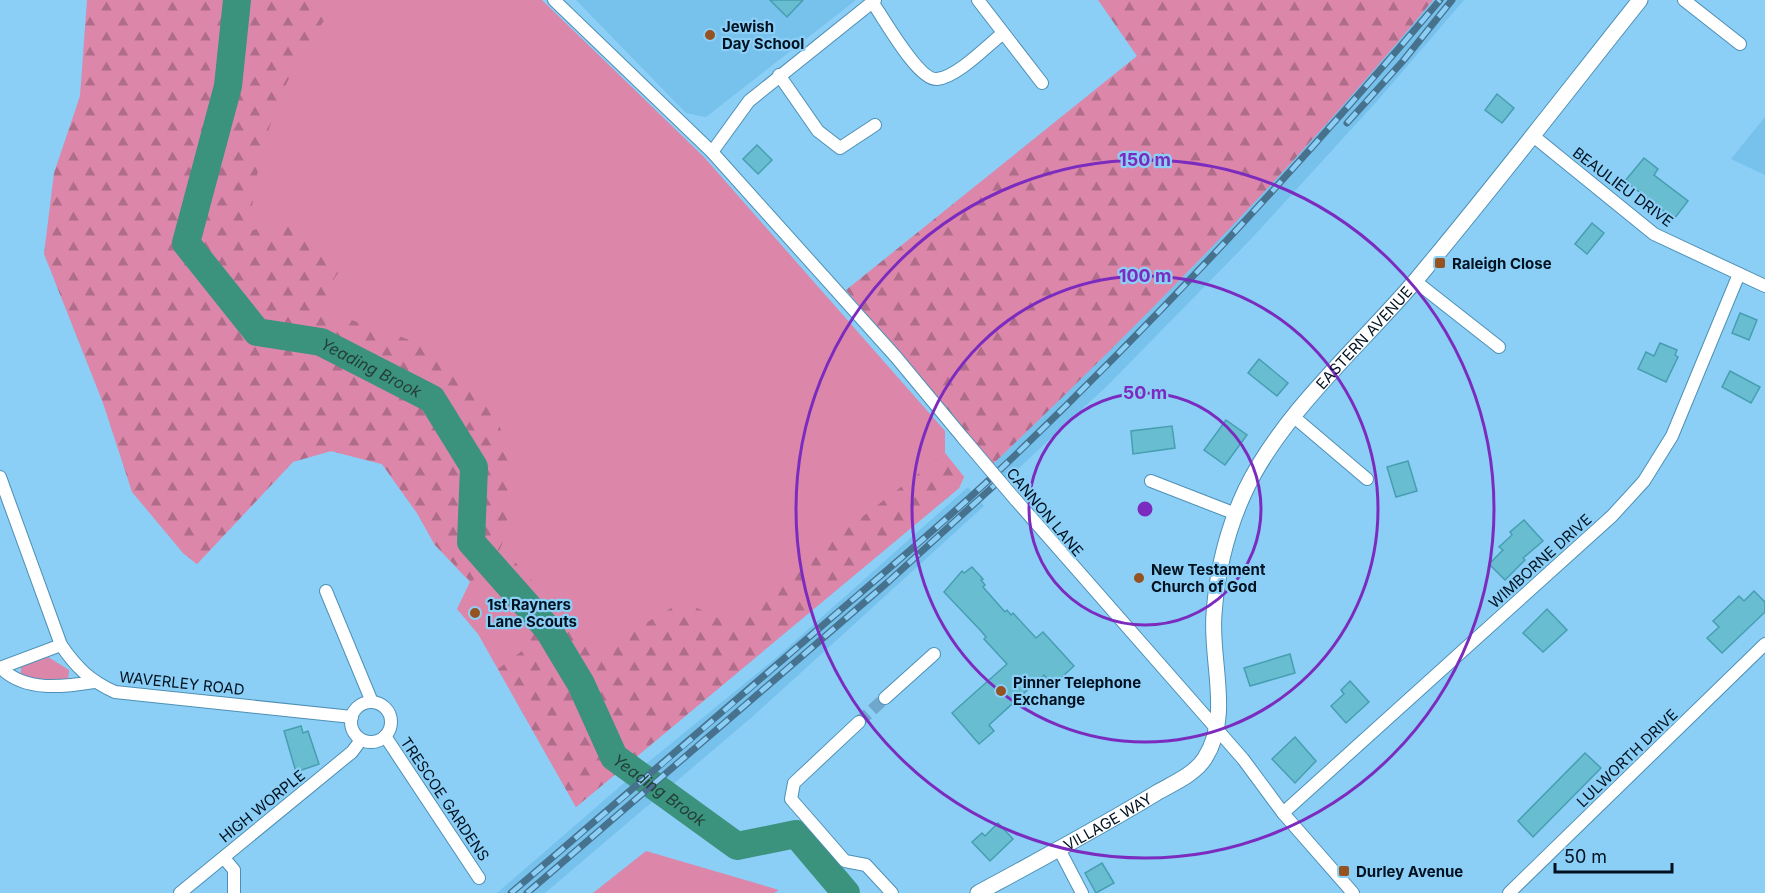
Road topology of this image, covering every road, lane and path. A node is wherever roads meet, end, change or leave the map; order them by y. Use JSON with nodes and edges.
{"nodes":[{"id":1,"x":554,"y":0,"type":"edge"},
{"id":2,"x":978,"y":0,"type":"edge"},
{"id":3,"x":1640,"y":0,"type":"edge"},
{"id":4,"x":1684,"y":0,"type":"edge"},
{"id":5,"x":873,"y":1,"type":"edge"},
{"id":6,"x":1002,"y":34,"type":"junction"},
{"id":7,"x":1740,"y":44,"type":"dead end"},
{"id":8,"x":779,"y":75,"type":"junction"},
{"id":9,"x":1042,"y":83,"type":"dead end"},
{"id":10,"x":875,"y":125,"type":"dead end"},
{"id":11,"x":1532,"y":135,"type":"junction"},
{"id":12,"x":712,"y":152,"type":"junction"},
{"id":13,"x":1739,"y":274,"type":"junction"},
{"id":14,"x":1415,"y":280,"type":"junction"},
{"id":15,"x":1765,"y":286,"type":"edge"},
{"id":16,"x":1499,"y":347,"type":"dead end"},
{"id":17,"x":1294,"y":417,"type":"junction"},
{"id":18,"x":0,"y":477,"type":"edge"},
{"id":19,"x":1367,"y":479,"type":"dead end"},
{"id":20,"x":1151,"y":481,"type":"dead end"},
{"id":21,"x":1236,"y":514,"type":"junction"},
{"id":22,"x":326,"y":591,"type":"dead end"},
{"id":23,"x":1765,"y":644,"type":"edge"},
{"id":24,"x":61,"y":645,"type":"junction"},
{"id":25,"x":934,"y":654,"type":"dead end"},
{"id":26,"x":1,"y":668,"type":"edge"},
{"id":27,"x":94,"y":682,"type":"junction"},
{"id":28,"x":885,"y":698,"type":"tunnel mouth"},
{"id":29,"x":372,"y":702,"type":"junction"},
{"id":30,"x":352,"y":717,"type":"junction"},
{"id":31,"x":859,"y":722,"type":"tunnel mouth"},
{"id":32,"x":1216,"y":728,"type":"junction"},
{"id":33,"x":385,"y":736,"type":"junction"},
{"id":34,"x":361,"y":740,"type":"junction"},
{"id":35,"x":1283,"y":813,"type":"junction"},
{"id":36,"x":1059,"y":849,"type":"junction"},
{"id":37,"x":224,"y":858,"type":"junction"},
{"id":38,"x":479,"y":878,"type":"dead end"},
{"id":39,"x":187,"y":891,"type":"edge"},
{"id":40,"x":234,"y":893,"type":"edge"},
{"id":41,"x":892,"y":893,"type":"edge"},
{"id":42,"x":978,"y":893,"type":"edge"},
{"id":43,"x":1082,"y":893,"type":"edge"},
{"id":44,"x":1353,"y":893,"type":"edge"},
{"id":45,"x":1509,"y":893,"type":"edge"}],
"edges":[{"from":1,"to":12,"type":"street","name":"CANNON LANE"},
{"from":2,"to":6,"type":"street"},
{"from":3,"to":11,"type":"street","name":"EASTERN AVENUE"},
{"from":4,"to":7,"type":"street"},
{"from":5,"to":6,"type":"street"},
{"from":5,"to":8,"type":"street"},
{"from":6,"to":9,"type":"street"},
{"from":8,"to":10,"type":"street"},
{"from":8,"to":12,"type":"street"},
{"from":11,"to":13,"type":"street","name":"BEAULIEU DRIVE"},
{"from":11,"to":14,"type":"street","name":"EASTERN AVENUE"},
{"from":12,"to":32,"type":"street","name":"CANNON LANE","bridge":true},
{"from":13,"to":15,"type":"street","name":"BEAULIEU DRIVE"},
{"from":13,"to":35,"type":"street","name":"WIMBORNE DRIVE"},
{"from":14,"to":16,"type":"street"},
{"from":14,"to":17,"type":"street","name":"EASTERN AVENUE"},
{"from":17,"to":19,"type":"street"},
{"from":17,"to":21,"type":"street","name":"EASTERN AVENUE"},
{"from":18,"to":24,"type":"street","name":"WAVERLEY ROAD"},
{"from":20,"to":21,"type":"street"},
{"from":21,"to":32,"type":"street","name":"EASTERN AVENUE"},
{"from":22,"to":29,"type":"street"},
{"from":23,"to":45,"type":"street","name":"LULWORTH DRIVE"},
{"from":24,"to":26,"type":"street"},
{"from":24,"to":27,"type":"street","name":"WAVERLEY ROAD"},
{"from":25,"to":28,"type":"street"},
{"from":26,"to":27,"type":"street"},
{"from":27,"to":30,"type":"street","name":"WAVERLEY ROAD"},
{"from":29,"to":30,"type":"street"},
{"from":29,"to":33,"type":"street"},
{"from":30,"to":34,"type":"street"},
{"from":31,"to":41,"type":"street"},
{"from":32,"to":35,"type":"street","name":"CANNON LANE"},
{"from":32,"to":36,"type":"street","name":"VILLAGE WAY"},
{"from":33,"to":34,"type":"street"},
{"from":33,"to":38,"type":"street","name":"TRESCOE GARDENS"},
{"from":34,"to":37,"type":"street","name":"HIGH WORPLE"},
{"from":35,"to":44,"type":"street","name":"CANNON LANE"},
{"from":36,"to":42,"type":"street","name":"VILLAGE WAY"},
{"from":36,"to":43,"type":"street"},
{"from":37,"to":39,"type":"street","name":"HIGH WORPLE"},
{"from":37,"to":40,"type":"street"}]}
